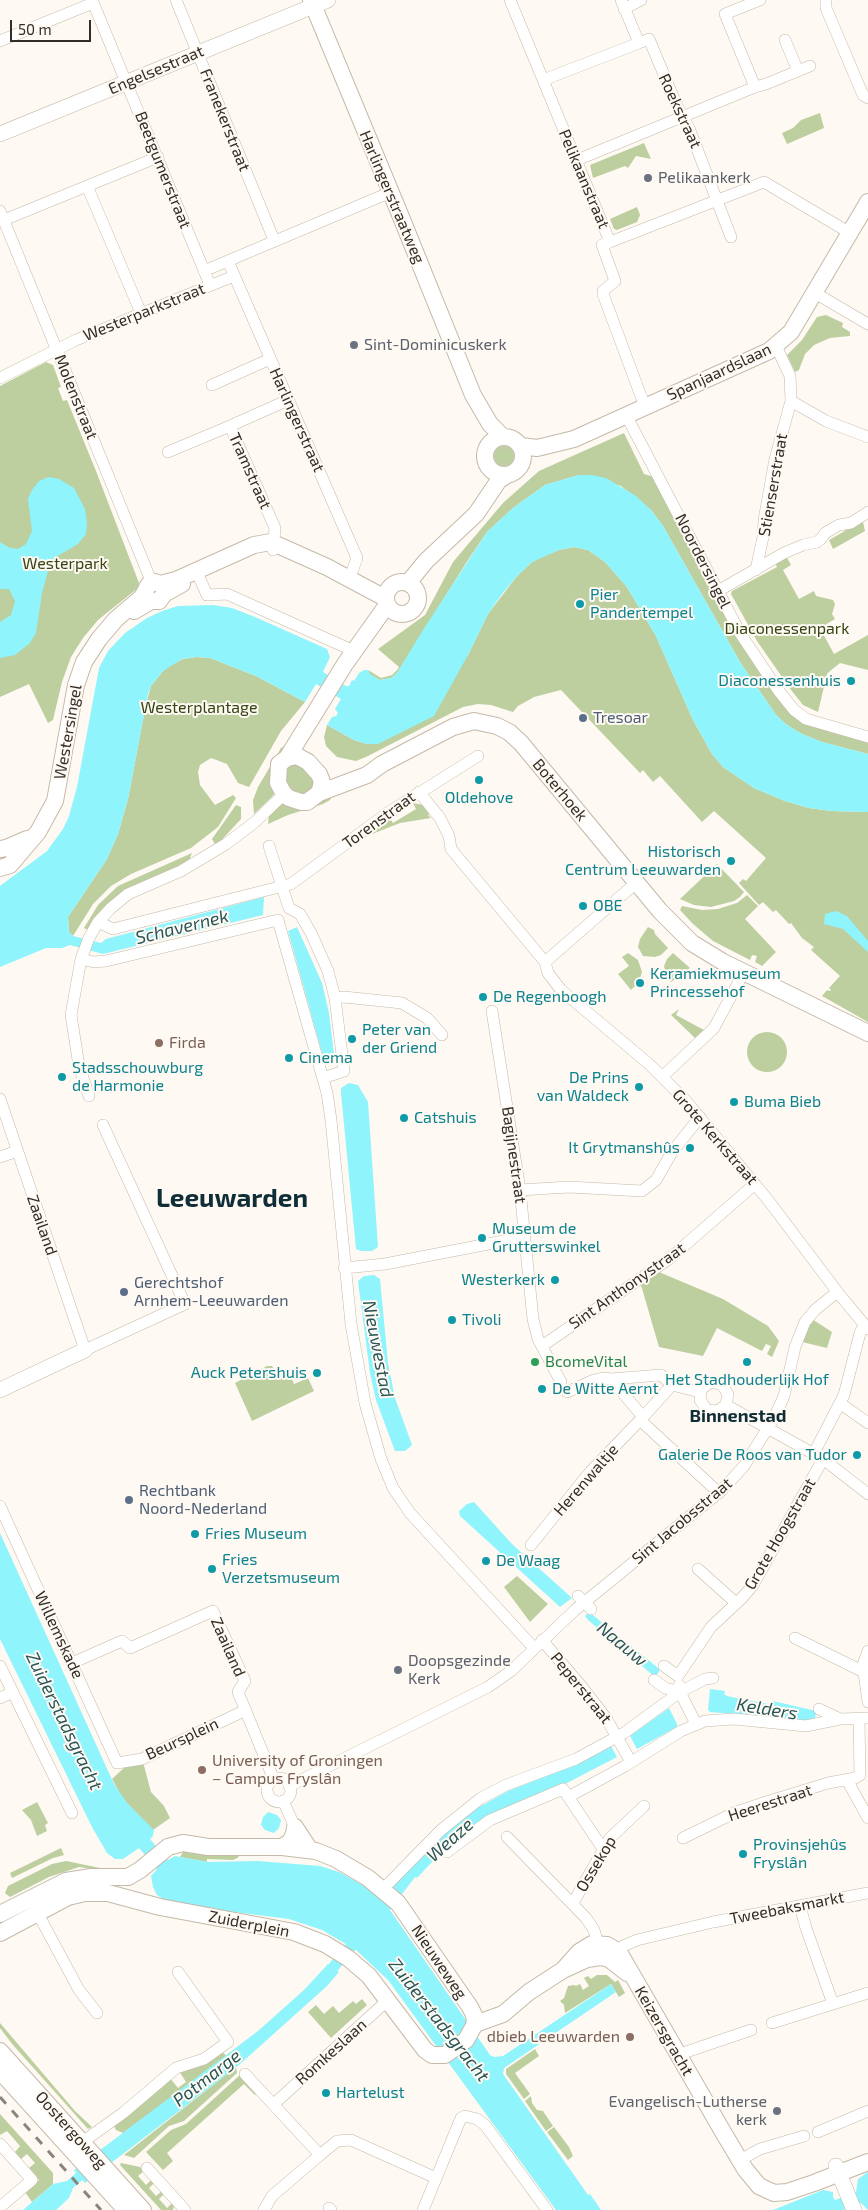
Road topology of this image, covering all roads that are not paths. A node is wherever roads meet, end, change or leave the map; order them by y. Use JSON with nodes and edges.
{"nodes":[{"id":1,"x":176,"y":0,"type":"edge"},
{"id":2,"x":510,"y":0,"type":"edge"},
{"id":3,"x":641,"y":0,"type":"edge"},
{"id":4,"x":760,"y":0,"type":"edge"},
{"id":5,"x":827,"y":1,"type":"edge"},
{"id":6,"x":93,"y":2,"type":"edge"},
{"id":7,"x":317,"y":2,"type":"edge"},
{"id":8,"x":623,"y":4,"type":"edge"},
{"id":9,"x":785,"y":40,"type":"dead end"},
{"id":10,"x":0,"y":41,"type":"edge"},
{"id":11,"x":639,"y":43,"type":"junction"},
{"id":12,"x":198,"y":53,"type":"junction"},
{"id":13,"x":810,"y":66,"type":"dead end"},
{"id":14,"x":798,"y":71,"type":"junction"},
{"id":15,"x":543,"y":80,"type":"junction"},
{"id":16,"x":127,"y":82,"type":"junction"},
{"id":17,"x":755,"y":86,"type":"junction"},
{"id":18,"x":868,"y":98,"type":"edge"},
{"id":19,"x":682,"y":117,"type":"junction"},
{"id":20,"x":0,"y":134,"type":"edge"},
{"id":21,"x":158,"y":157,"type":"junction"},
{"id":22,"x":577,"y":160,"type":"junction"},
{"id":23,"x":87,"y":186,"type":"junction"},
{"id":24,"x":391,"y":192,"type":"junction"},
{"id":25,"x":717,"y":200,"type":"junction"},
{"id":26,"x":868,"y":202,"type":"edge"},
{"id":27,"x":2,"y":216,"type":"edge"},
{"id":28,"x":850,"y":233,"type":"junction"},
{"id":29,"x":731,"y":236,"type":"dead end"},
{"id":30,"x":274,"y":240,"type":"junction"},
{"id":31,"x":610,"y":242,"type":"junction"},
{"id":32,"x":228,"y":261,"type":"junction"},
{"id":33,"x":204,"y":271,"type":"junction"},
{"id":34,"x":234,"y":276,"type":"junction"},
{"id":35,"x":210,"y":285,"type":"junction"},
{"id":36,"x":815,"y":293,"type":"junction"},
{"id":37,"x":141,"y":313,"type":"junction"},
{"id":38,"x":868,"y":324,"type":"edge"},
{"id":39,"x":776,"y":346,"type":"junction"},
{"id":40,"x":57,"y":350,"type":"junction"},
{"id":41,"x":270,"y":359,"type":"junction"},
{"id":42,"x":0,"y":378,"type":"edge"},
{"id":43,"x":212,"y":385,"type":"dead end"},
{"id":44,"x":473,"y":395,"type":"junction"},
{"id":45,"x":288,"y":400,"type":"junction"},
{"id":46,"x":791,"y":402,"type":"junction"},
{"id":47,"x":645,"y":407,"type":"junction"},
{"id":48,"x":629,"y":419,"type":"junction"},
{"id":49,"x":230,"y":426,"type":"junction"},
{"id":50,"x":502,"y":436,"type":"junction"},
{"id":51,"x":868,"y":437,"type":"edge"},
{"id":52,"x":574,"y":439,"type":"junction"},
{"id":53,"x":521,"y":446,"type":"junction"},
{"id":54,"x":486,"y":448,"type":"junction"},
{"id":55,"x":168,"y":452,"type":"dead end"},
{"id":56,"x":522,"y":464,"type":"junction"},
{"id":57,"x":489,"y":468,"type":"junction"},
{"id":58,"x":507,"y":475,"type":"junction"},
{"id":59,"x":868,"y":512,"type":"edge"},
{"id":60,"x":458,"y":528,"type":"junction"},
{"id":61,"x":274,"y":546,"type":"junction"},
{"id":62,"x":756,"y":570,"type":"junction"},
{"id":63,"x":198,"y":574,"type":"junction"},
{"id":64,"x":350,"y":576,"type":"junction"},
{"id":65,"x":413,"y":588,"type":"junction"},
{"id":66,"x":154,"y":591,"type":"junction"},
{"id":67,"x":718,"y":591,"type":"junction"},
{"id":68,"x":390,"y":600,"type":"junction"},
{"id":69,"x":350,"y":649,"type":"junction"},
{"id":70,"x":319,"y":708,"type":"junction"},
{"id":71,"x":868,"y":737,"type":"edge"},
{"id":72,"x":478,"y":756,"type":"dead end"},
{"id":73,"x":287,"y":758,"type":"junction"},
{"id":74,"x":382,"y":764,"type":"junction"},
{"id":75,"x":314,"y":768,"type":"junction"},
{"id":76,"x":418,"y":792,"type":"junction"},
{"id":77,"x":319,"y":793,"type":"junction"},
{"id":78,"x":284,"y":794,"type":"junction"},
{"id":79,"x":269,"y":846,"type":"dead end"},
{"id":80,"x":4,"y":860,"type":"edge"},
{"id":81,"x":637,"y":882,"type":"junction"},
{"id":82,"x":283,"y":888,"type":"junction"},
{"id":83,"x":289,"y":908,"type":"junction"},
{"id":84,"x":278,"y":920,"type":"junction"},
{"id":85,"x":98,"y":922,"type":"junction"},
{"id":86,"x":545,"y":962,"type":"junction"},
{"id":87,"x":80,"y":965,"type":"junction"},
{"id":88,"x":744,"y":972,"type":"junction"},
{"id":89,"x":335,"y":998,"type":"junction"},
{"id":90,"x":492,"y":1011,"type":"dead end"},
{"id":91,"x":868,"y":1033,"type":"edge"},
{"id":92,"x":442,"y":1035,"type":"dead end"},
{"id":93,"x":662,"y":1077,"type":"junction"},
{"id":94,"x":323,"y":1078,"type":"junction"},
{"id":95,"x":89,"y":1096,"type":"dead end"},
{"id":96,"x":0,"y":1099,"type":"edge"},
{"id":97,"x":700,"y":1116,"type":"junction"},
{"id":98,"x":102,"y":1125,"type":"dead end"},
{"id":99,"x":17,"y":1152,"type":"junction"},
{"id":100,"x":0,"y":1157,"type":"edge"},
{"id":101,"x":755,"y":1184,"type":"junction"},
{"id":102,"x":520,"y":1190,"type":"junction"},
{"id":103,"x":524,"y":1237,"type":"junction"},
{"id":104,"x":344,"y":1268,"type":"junction"},
{"id":105,"x":838,"y":1292,"type":"junction"},
{"id":106,"x":866,"y":1328,"type":"edge"},
{"id":107,"x":542,"y":1346,"type":"junction"},
{"id":108,"x":86,"y":1350,"type":"junction"},
{"id":109,"x":607,"y":1379,"type":"junction"},
{"id":110,"x":675,"y":1386,"type":"junction"},
{"id":111,"x":0,"y":1390,"type":"edge"},
{"id":112,"x":700,"y":1392,"type":"junction"},
{"id":113,"x":841,"y":1404,"type":"junction"},
{"id":114,"x":726,"y":1405,"type":"junction"},
{"id":115,"x":641,"y":1418,"type":"junction"},
{"id":116,"x":868,"y":1423,"type":"edge"},
{"id":117,"x":768,"y":1429,"type":"junction"},
{"id":118,"x":818,"y":1456,"type":"junction"},
{"id":119,"x":719,"y":1493,"type":"junction"},
{"id":120,"x":868,"y":1494,"type":"edge"},
{"id":121,"x":2,"y":1510,"type":"edge"},
{"id":122,"x":531,"y":1545,"type":"dead end"},
{"id":123,"x":698,"y":1569,"type":"dead end"},
{"id":124,"x":736,"y":1603,"type":"junction"},
{"id":125,"x":794,"y":1638,"type":"dead end"},
{"id":126,"x":538,"y":1644,"type":"junction"},
{"id":127,"x":868,"y":1651,"type":"edge"},
{"id":128,"x":72,"y":1663,"type":"junction"},
{"id":129,"x":0,"y":1666,"type":"edge"},
{"id":130,"x":664,"y":1666,"type":"dead end"},
{"id":131,"x":864,"y":1672,"type":"junction"},
{"id":132,"x":678,"y":1676,"type":"junction"},
{"id":133,"x":713,"y":1678,"type":"dead end"},
{"id":134,"x":654,"y":1680,"type":"dead end"},
{"id":135,"x":13,"y":1692,"type":"junction"},
{"id":136,"x":680,"y":1692,"type":"junction"},
{"id":137,"x":0,"y":1698,"type":"edge"},
{"id":138,"x":868,"y":1702,"type":"edge"},
{"id":139,"x":819,"y":1709,"type":"dead end"},
{"id":140,"x":246,"y":1710,"type":"junction"},
{"id":141,"x":840,"y":1719,"type":"junction"},
{"id":142,"x":864,"y":1719,"type":"edge"},
{"id":143,"x":696,"y":1724,"type":"junction"},
{"id":144,"x":618,"y":1737,"type":"junction"},
{"id":145,"x":631,"y":1762,"type":"junction"},
{"id":146,"x":117,"y":1763,"type":"joint"},
{"id":147,"x":274,"y":1780,"type":"junction"},
{"id":148,"x":847,"y":1780,"type":"junction"},
{"id":149,"x":290,"y":1786,"type":"junction"},
{"id":150,"x":570,"y":1796,"type":"junction"},
{"id":151,"x":283,"y":1801,"type":"junction"},
{"id":152,"x":644,"y":1806,"type":"dead end"},
{"id":153,"x":72,"y":1813,"type":"dead end"},
{"id":154,"x":868,"y":1818,"type":"edge"},
{"id":155,"x":295,"y":1827,"type":"junction"},
{"id":156,"x":507,"y":1837,"type":"dead end"},
{"id":157,"x":682,"y":1838,"type":"dead end"},
{"id":158,"x":282,"y":1847,"type":"junction"},
{"id":159,"x":603,"y":1849,"type":"junction"},
{"id":160,"x":310,"y":1850,"type":"junction"},
{"id":161,"x":447,"y":1852,"type":"dead end"},
{"id":162,"x":144,"y":1867,"type":"junction"},
{"id":163,"x":390,"y":1892,"type":"junction"},
{"id":164,"x":868,"y":1893,"type":"edge"},
{"id":165,"x":144,"y":1903,"type":"junction"},
{"id":166,"x":573,"y":1903,"type":"junction"},
{"id":167,"x":800,"y":1906,"type":"junction"},
{"id":168,"x":37,"y":1912,"type":"junction"},
{"id":169,"x":0,"y":1914,"type":"edge"},
{"id":170,"x":0,"y":1933,"type":"edge"},
{"id":171,"x":608,"y":1953,"type":"junction"},
{"id":172,"x":178,"y":1972,"type":"dead end"},
{"id":173,"x":868,"y":1993,"type":"edge"},
{"id":174,"x":525,"y":1996,"type":"junction"},
{"id":175,"x":389,"y":1999,"type":"junction"},
{"id":176,"x":833,"y":2004,"type":"junction"},
{"id":177,"x":470,"y":2007,"type":"junction"},
{"id":178,"x":97,"y":2013,"type":"dead end"},
{"id":179,"x":772,"y":2023,"type":"dead end"},
{"id":180,"x":475,"y":2024,"type":"junction"},
{"id":181,"x":751,"y":2030,"type":"dead end"},
{"id":182,"x":0,"y":2051,"type":"edge"},
{"id":183,"x":677,"y":2055,"type":"junction"},
{"id":184,"x":0,"y":2071,"type":"edge"},
{"id":185,"x":245,"y":2074,"type":"dead end"},
{"id":186,"x":274,"y":2104,"type":"junction"},
{"id":187,"x":868,"y":2111,"type":"edge"},
{"id":188,"x":818,"y":2132,"type":"dead end"},
{"id":189,"x":804,"y":2136,"type":"dead end"},
{"id":190,"x":0,"y":2144,"type":"edge"},
{"id":191,"x":77,"y":2146,"type":"junction"},
{"id":192,"x":320,"y":2154,"type":"junction"},
{"id":193,"x":868,"y":2154,"type":"edge"},
{"id":194,"x":740,"y":2160,"type":"junction"},
{"id":195,"x":868,"y":2162,"type":"edge"},
{"id":196,"x":94,"y":2166,"type":"junction"},
{"id":197,"x":147,"y":2168,"type":"dead end"},
{"id":198,"x":837,"y":2170,"type":"junction"},
{"id":199,"x":436,"y":2178,"type":"junction"},
{"id":200,"x":851,"y":2203,"type":"edge"},
{"id":201,"x":0,"y":2207,"type":"edge"},
{"id":202,"x":182,"y":2209,"type":"edge"},
{"id":203,"x":126,"y":2210,"type":"edge"},
{"id":204,"x":143,"y":2210,"type":"edge"},
{"id":205,"x":264,"y":2210,"type":"edge"},
{"id":206,"x":423,"y":2210,"type":"edge"},
{"id":207,"x":547,"y":2210,"type":"edge"}],
"edges":[{"from":1,"to":12,"type":"street","name":"Franekerstraat"},
{"from":2,"to":15,"type":"street","name":"Pelikaanstraat"},
{"from":3,"to":8,"type":"street"},
{"from":4,"to":17,"type":"street"},
{"from":5,"to":18,"type":"street"},
{"from":6,"to":10,"type":"street"},
{"from":6,"to":16,"type":"street","name":"Beetgumerstraat"},
{"from":7,"to":12,"type":"street","name":"Engelsestraat"},
{"from":7,"to":24,"type":"main road","name":"Harlingerstraatweg"},
{"from":8,"to":11,"type":"street"},
{"from":9,"to":14,"type":"street"},
{"from":11,"to":15,"type":"street"},
{"from":11,"to":19,"type":"street","name":"Roekstraat"},
{"from":12,"to":16,"type":"street","name":"Engelsestraat"},
{"from":12,"to":30,"type":"street","name":"Franekerstraat"},
{"from":13,"to":14,"type":"street"},
{"from":14,"to":17,"type":"street"},
{"from":15,"to":22,"type":"street","name":"Pelikaanstraat"},
{"from":16,"to":20,"type":"street","name":"Engelsestraat"},
{"from":16,"to":21,"type":"street","name":"Beetgumerstraat"},
{"from":17,"to":19,"type":"street"},
{"from":19,"to":22,"type":"street"},
{"from":19,"to":25,"type":"street","name":"Roekstraat"},
{"from":21,"to":23,"type":"street"},
{"from":21,"to":33,"type":"street","name":"Beetgumerstraat"},
{"from":22,"to":31,"type":"street","name":"Pelikaanstraat"},
{"from":23,"to":27,"type":"street"},
{"from":23,"to":37,"type":"street"},
{"from":24,"to":30,"type":"street","name":"Westerparkstraat"},
{"from":24,"to":44,"type":"main road","name":"Harlingerstraatweg"},
{"from":25,"to":28,"type":"street"},
{"from":25,"to":29,"type":"street","name":"Roekstraat"},
{"from":25,"to":31,"type":"street"},
{"from":26,"to":28,"type":"main road","name":"Spanjaardslaan"},
{"from":27,"to":40,"type":"street","name":"Molenstraat"},
{"from":28,"to":36,"type":"main road","name":"Spanjaardslaan"},
{"from":30,"to":32,"type":"street","name":"Westerparkstraat"},
{"from":31,"to":47,"type":"street","name":"Pelikaanstraat"},
{"from":32,"to":33,"type":"street","name":"Westerparkstraat"},
{"from":32,"to":34,"type":"street","name":"Harlingerstraat"},
{"from":33,"to":35,"type":"street","name":"Beetgumerstraat"},
{"from":34,"to":35,"type":"street","name":"Westerparkstraat"},
{"from":34,"to":41,"type":"street","name":"Harlingerstraat"},
{"from":35,"to":37,"type":"street","name":"Westerparkstraat"},
{"from":36,"to":38,"type":"street"},
{"from":36,"to":39,"type":"main road","name":"Spanjaardslaan"},
{"from":37,"to":40,"type":"street","name":"Westerparkstraat"},
{"from":39,"to":46,"type":"street","name":"Stienserstraat"},
{"from":39,"to":47,"type":"main road","name":"Spanjaardslaan"},
{"from":40,"to":42,"type":"street","name":"Westerparkstraat"},
{"from":40,"to":66,"type":"street","name":"Molenstraat"},
{"from":41,"to":43,"type":"street"},
{"from":41,"to":45,"type":"street","name":"Harlingerstraat"},
{"from":44,"to":50,"type":"main road","name":"Harlingerstraatweg"},
{"from":44,"to":54,"type":"main road","name":"Harlingerstraatweg"},
{"from":45,"to":49,"type":"street","name":"Tramstraat"},
{"from":45,"to":64,"type":"street","name":"Harlingerstraat"},
{"from":46,"to":51,"type":"street"},
{"from":46,"to":62,"type":"street","name":"Stienserstraat"},
{"from":47,"to":48,"type":"main road","name":"Spanjaardslaan"},
{"from":48,"to":52,"type":"main road","name":"Spanjaardslaan"},
{"from":48,"to":67,"type":"street","name":"Noordersingel"},
{"from":49,"to":55,"type":"street"},
{"from":49,"to":61,"type":"street","name":"Tramstraat"},
{"from":50,"to":53,"type":"main road"},
{"from":50,"to":54,"type":"main road"},
{"from":52,"to":53,"type":"main road","name":"Spanjaardslaan"},
{"from":52,"to":56,"type":"main road","name":"Spanjaardslaan"},
{"from":53,"to":56,"type":"main road"},
{"from":54,"to":57,"type":"main road"},
{"from":56,"to":58,"type":"main road"},
{"from":57,"to":58,"type":"main road"},
{"from":57,"to":60,"type":"main road"},
{"from":58,"to":60,"type":"main road"},
{"from":59,"to":62,"type":"street"},
{"from":60,"to":65,"type":"main road"},
{"from":61,"to":63,"type":"main road","name":"Westersingel"},
{"from":61,"to":64,"type":"main road"},
{"from":62,"to":67,"type":"street"},
{"from":63,"to":66,"type":"main road","name":"Westersingel"},
{"from":63,"to":69,"type":"street"},
{"from":64,"to":68,"type":"main road"},
{"from":65,"to":68,"type":"main road"},
{"from":65,"to":68,"type":"main road"},
{"from":66,"to":80,"type":"main road","name":"Westersingel"},
{"from":67,"to":71,"type":"street","name":"Noordersingel"},
{"from":68,"to":69,"type":"main road"},
{"from":69,"to":70,"type":"main road"},
{"from":70,"to":73,"type":"main road"},
{"from":70,"to":75,"type":"main road"},
{"from":72,"to":76,"type":"street","name":"Torenstraat"},
{"from":73,"to":75,"type":"main road"},
{"from":73,"to":78,"type":"main road"},
{"from":74,"to":75,"type":"main road"},
{"from":74,"to":77,"type":"main road"},
{"from":74,"to":81,"type":"main road","name":"Boterhoek"},
{"from":75,"to":77,"type":"main road"},
{"from":76,"to":82,"type":"street","name":"Torenstraat"},
{"from":76,"to":86,"type":"street","name":"Grote Kerkstraat"},
{"from":77,"to":78,"type":"main road"},
{"from":78,"to":85,"type":"street"},
{"from":79,"to":82,"type":"street"},
{"from":81,"to":86,"type":"street"},
{"from":81,"to":88,"type":"main road","name":"Boterhoek"},
{"from":82,"to":83,"type":"street"},
{"from":82,"to":85,"type":"street"},
{"from":83,"to":84,"type":"street"},
{"from":83,"to":89,"type":"street"},
{"from":84,"to":87,"type":"street"},
{"from":84,"to":94,"type":"street"},
{"from":85,"to":87,"type":"street"},
{"from":86,"to":93,"type":"street","name":"Grote Kerkstraat"},
{"from":87,"to":95,"type":"street"},
{"from":88,"to":91,"type":"main road","name":"Boterhoek"},
{"from":88,"to":93,"type":"street"},
{"from":89,"to":92,"type":"street"},
{"from":89,"to":94,"type":"street"},
{"from":90,"to":102,"type":"street","name":"Bagijnestraat"},
{"from":93,"to":97,"type":"street","name":"Grote Kerkstraat"},
{"from":94,"to":104,"type":"street"},
{"from":96,"to":99,"type":"street","name":"Zaailand"},
{"from":97,"to":101,"type":"street","name":"Grote Kerkstraat"},
{"from":97,"to":102,"type":"street"},
{"from":98,"to":108,"type":"street"},
{"from":99,"to":100,"type":"street"},
{"from":99,"to":108,"type":"street","name":"Zaailand"},
{"from":101,"to":105,"type":"street","name":"Grote Kerkstraat"},
{"from":101,"to":107,"type":"street","name":"Sint Anthonystraat"},
{"from":102,"to":103,"type":"street","name":"Bagijnestraat"},
{"from":103,"to":104,"type":"street"},
{"from":103,"to":107,"type":"street","name":"Bagijnestraat"},
{"from":104,"to":126,"type":"street"},
{"from":105,"to":106,"type":"street","name":"Grote Kerkstraat"},
{"from":105,"to":117,"type":"street","name":"Sint Jacobsstraat"},
{"from":106,"to":113,"type":"street","name":"Grote Hoogstraat"},
{"from":107,"to":109,"type":"street","name":"Bagijnestraat"},
{"from":108,"to":111,"type":"street"},
{"from":109,"to":110,"type":"street"},
{"from":109,"to":115,"type":"street"},
{"from":110,"to":112,"type":"street"},
{"from":110,"to":115,"type":"street","name":"Herenwaltje"},
{"from":112,"to":114,"type":"street"},
{"from":112,"to":114,"type":"street"},
{"from":113,"to":116,"type":"street"},
{"from":113,"to":118,"type":"street","name":"Grote Hoogstraat"},
{"from":114,"to":117,"type":"street"},
{"from":115,"to":119,"type":"street"},
{"from":115,"to":122,"type":"street","name":"Herenwaltje"},
{"from":117,"to":118,"type":"street"},
{"from":117,"to":119,"type":"street","name":"Sint Jacobsstraat"},
{"from":118,"to":120,"type":"street"},
{"from":118,"to":124,"type":"street","name":"Grote Hoogstraat"},
{"from":119,"to":126,"type":"street","name":"Sint Jacobsstraat"},
{"from":121,"to":128,"type":"street","name":"Willemskade"},
{"from":123,"to":124,"type":"street"},
{"from":124,"to":132,"type":"street","name":"Grote Hoogstraat"},
{"from":125,"to":131,"type":"street"},
{"from":126,"to":144,"type":"street","name":"Peperstraat"},
{"from":126,"to":149,"type":"street","name":"Sint Jacobsstraat"},
{"from":127,"to":131,"type":"street"},
{"from":128,"to":140,"type":"street","name":"Zaailand"},
{"from":128,"to":146,"type":"street","name":"Willemskade"},
{"from":129,"to":135,"type":"street"},
{"from":130,"to":132,"type":"street"},
{"from":131,"to":138,"type":"street"},
{"from":132,"to":136,"type":"street"},
{"from":133,"to":136,"type":"street"},
{"from":134,"to":136,"type":"street"},
{"from":135,"to":137,"type":"street"},
{"from":135,"to":153,"type":"street"},
{"from":136,"to":143,"type":"street"},
{"from":136,"to":144,"type":"street"},
{"from":139,"to":141,"type":"street"},
{"from":140,"to":146,"type":"street","name":"Beursplein"},
{"from":140,"to":147,"type":"street","name":"Zaailand"},
{"from":141,"to":142,"type":"street"},
{"from":141,"to":143,"type":"street"},
{"from":142,"to":148,"type":"street","name":"Heerestraat"},
{"from":143,"to":145,"type":"street"},
{"from":144,"to":145,"type":"street","name":"Peperstraat"},
{"from":144,"to":163,"type":"street"},
{"from":145,"to":150,"type":"street"},
{"from":147,"to":149,"type":"street"},
{"from":147,"to":151,"type":"street"},
{"from":148,"to":154,"type":"street"},
{"from":148,"to":157,"type":"street","name":"Heerestraat"},
{"from":149,"to":151,"type":"street"},
{"from":150,"to":159,"type":"street"},
{"from":150,"to":161,"type":"street"},
{"from":151,"to":155,"type":"street"},
{"from":152,"to":159,"type":"street","name":"Ossekop"},
{"from":155,"to":158,"type":"main road"},
{"from":155,"to":160,"type":"main road"},
{"from":156,"to":166,"type":"street"},
{"from":158,"to":160,"type":"main road","name":"Nieuweweg"},
{"from":158,"to":162,"type":"main road","name":"Nieuweweg"},
{"from":159,"to":166,"type":"street","name":"Ossekop"},
{"from":160,"to":163,"type":"main road","name":"Nieuweweg"},
{"from":162,"to":165,"type":"main road"},
{"from":162,"to":169,"type":"main road"},
{"from":163,"to":177,"type":"main road","name":"Nieuweweg"},
{"from":164,"to":167,"type":"street","name":"Tweebaksmarkt"},
{"from":165,"to":168,"type":"main road","name":"Zuiderplein"},
{"from":165,"to":175,"type":"main road","name":"Zuiderplein"},
{"from":166,"to":171,"type":"street"},
{"from":167,"to":171,"type":"street","name":"Tweebaksmarkt"},
{"from":167,"to":176,"type":"street"},
{"from":168,"to":170,"type":"main road","name":"Zuiderplein"},
{"from":168,"to":178,"type":"street"},
{"from":171,"to":174,"type":"main road"},
{"from":171,"to":183,"type":"main road","name":"Keizersgracht"},
{"from":172,"to":191,"type":"street"},
{"from":173,"to":176,"type":"street"},
{"from":174,"to":177,"type":"main road"},
{"from":174,"to":180,"type":"main road"},
{"from":175,"to":180,"type":"main road","name":"Zuiderplein"},
{"from":175,"to":186,"type":"street","name":"Romkeslaan"},
{"from":176,"to":179,"type":"street"},
{"from":177,"to":180,"type":"main road","name":"Nieuweweg"},
{"from":181,"to":183,"type":"street"},
{"from":182,"to":191,"type":"main road","name":"Oostergoweg"},
{"from":183,"to":194,"type":"main road","name":"Keizersgracht"},
{"from":184,"to":191,"type":"main road","name":"Oostergoweg"},
{"from":185,"to":186,"type":"street"},
{"from":186,"to":192,"type":"street"},
{"from":187,"to":188,"type":"street"},
{"from":189,"to":194,"type":"street"},
{"from":190,"to":201,"type":"street"},
{"from":191,"to":196,"type":"main road","name":"Oostergoweg"},
{"from":192,"to":199,"type":"street"},
{"from":192,"to":205,"type":"street"},
{"from":193,"to":198,"type":"main road"},
{"from":194,"to":198,"type":"main road","name":"Keizersgracht"},
{"from":195,"to":198,"type":"main road"},
{"from":196,"to":203,"type":"main road","name":"Oostergoweg"},
{"from":196,"to":204,"type":"main road","name":"Oostergoweg"},
{"from":197,"to":202,"type":"street"},
{"from":198,"to":200,"type":"street"},
{"from":199,"to":206,"type":"street"},
{"from":199,"to":207,"type":"street"}]}
